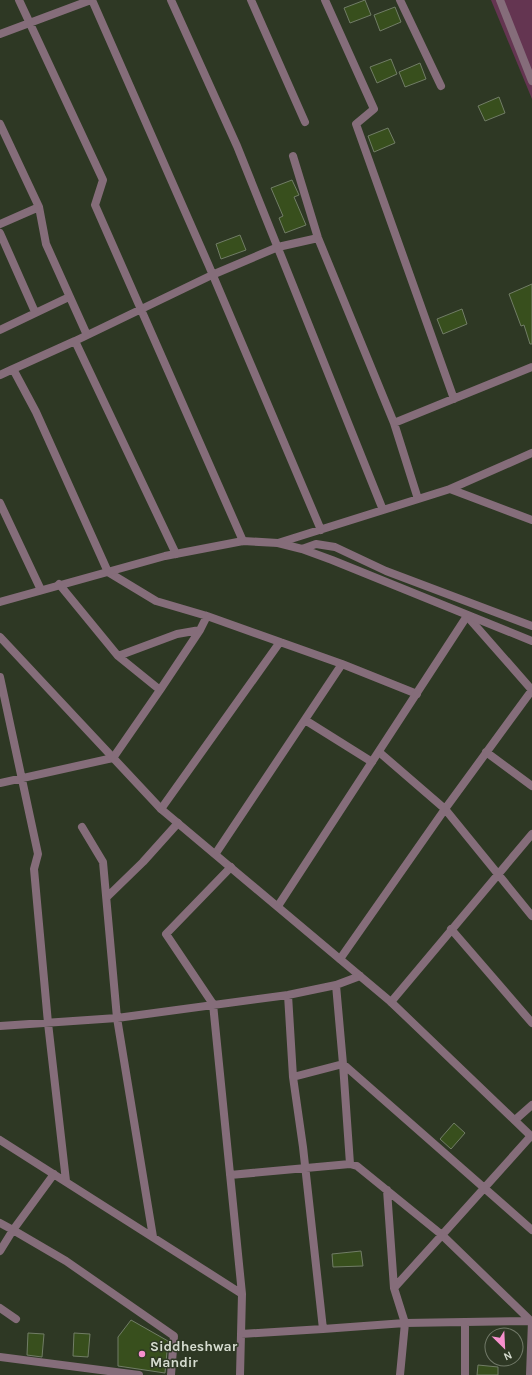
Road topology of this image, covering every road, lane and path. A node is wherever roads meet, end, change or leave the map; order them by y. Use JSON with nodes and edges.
{"nodes":[{"id":1,"x":19,"y":0,"type":"edge"},
{"id":2,"x":91,"y":0,"type":"edge"},
{"id":3,"x":172,"y":0,"type":"edge"},
{"id":4,"x":251,"y":0,"type":"edge"},
{"id":5,"x":325,"y":0,"type":"edge"},
{"id":6,"x":400,"y":0,"type":"edge"},
{"id":7,"x":500,"y":0,"type":"edge"},
{"id":8,"x":29,"y":23,"type":"junction"},
{"id":9,"x":0,"y":34,"type":"edge"},
{"id":10,"x":532,"y":81,"type":"edge"},
{"id":11,"x":441,"y":86,"type":"dead end"},
{"id":12,"x":305,"y":122,"type":"dead end"},
{"id":13,"x":0,"y":124,"type":"edge"},
{"id":14,"x":293,"y":156,"type":"dead end"},
{"id":15,"x":39,"y":207,"type":"junction"},
{"id":16,"x":0,"y":224,"type":"edge"},
{"id":17,"x":0,"y":234,"type":"edge"},
{"id":18,"x":318,"y":238,"type":"junction"},
{"id":19,"x":278,"y":247,"type":"junction"},
{"id":20,"x":212,"y":275,"type":"junction"},
{"id":21,"x":69,"y":297,"type":"junction"},
{"id":22,"x":139,"y":308,"type":"junction"},
{"id":23,"x":35,"y":312,"type":"junction"},
{"id":24,"x":0,"y":330,"type":"edge"},
{"id":25,"x":87,"y":335,"type":"junction"},
{"id":26,"x":75,"y":341,"type":"junction"},
{"id":27,"x":532,"y":367,"type":"edge"},
{"id":28,"x":13,"y":369,"type":"junction"},
{"id":29,"x":0,"y":375,"type":"edge"},
{"id":30,"x":454,"y":399,"type":"junction"},
{"id":31,"x":394,"y":423,"type":"junction"},
{"id":32,"x":532,"y":453,"type":"edge"},
{"id":33,"x":450,"y":489,"type":"junction"},
{"id":34,"x":418,"y":499,"type":"junction"},
{"id":35,"x":0,"y":503,"type":"edge"},
{"id":36,"x":383,"y":510,"type":"junction"},
{"id":37,"x":532,"y":520,"type":"edge"},
{"id":38,"x":321,"y":530,"type":"junction"},
{"id":39,"x":243,"y":541,"type":"junction"},
{"id":40,"x":278,"y":543,"type":"junction"},
{"id":41,"x":302,"y":549,"type":"junction"},
{"id":42,"x":176,"y":554,"type":"junction"},
{"id":43,"x":108,"y":572,"type":"junction"},
{"id":44,"x":60,"y":584,"type":"junction"},
{"id":45,"x":41,"y":590,"type":"junction"},
{"id":46,"x":0,"y":602,"type":"edge"},
{"id":47,"x":207,"y":616,"type":"junction"},
{"id":48,"x":468,"y":616,"type":"junction"},
{"id":49,"x":532,"y":626,"type":"edge"},
{"id":50,"x":200,"y":630,"type":"junction"},
{"id":51,"x":0,"y":637,"type":"edge"},
{"id":52,"x":532,"y":640,"type":"edge"},
{"id":53,"x":280,"y":642,"type":"junction"},
{"id":54,"x":118,"y":656,"type":"junction"},
{"id":55,"x":342,"y":664,"type":"junction"},
{"id":56,"x":0,"y":677,"type":"edge"},
{"id":57,"x":160,"y":690,"type":"junction"},
{"id":58,"x":532,"y":690,"type":"edge"},
{"id":59,"x":417,"y":694,"type":"junction"},
{"id":60,"x":305,"y":720,"type":"junction"},
{"id":61,"x":379,"y":752,"type":"junction"},
{"id":62,"x":486,"y":752,"type":"junction"},
{"id":63,"x":113,"y":758,"type":"junction"},
{"id":64,"x":372,"y":762,"type":"junction"},
{"id":65,"x":22,"y":779,"type":"junction"},
{"id":66,"x":0,"y":783,"type":"edge"},
{"id":67,"x":532,"y":786,"type":"edge"},
{"id":68,"x":445,"y":808,"type":"junction"},
{"id":69,"x":162,"y":809,"type":"junction"},
{"id":70,"x":178,"y":823,"type":"junction"},
{"id":71,"x":82,"y":827,"type":"dead end"},
{"id":72,"x":532,"y":834,"type":"edge"},
{"id":73,"x":216,"y":854,"type":"junction"},
{"id":74,"x":231,"y":867,"type":"junction"},
{"id":75,"x":498,"y":875,"type":"junction"},
{"id":76,"x":107,"y":897,"type":"junction"},
{"id":77,"x":278,"y":906,"type":"junction"},
{"id":78,"x":532,"y":916,"type":"edge"},
{"id":79,"x":451,"y":929,"type":"junction"},
{"id":80,"x":340,"y":959,"type":"junction"},
{"id":81,"x":360,"y":976,"type":"junction"},
{"id":82,"x":336,"y":985,"type":"junction"},
{"id":83,"x":288,"y":995,"type":"junction"},
{"id":84,"x":391,"y":1002,"type":"junction"},
{"id":85,"x":213,"y":1004,"type":"junction"},
{"id":86,"x":117,"y":1018,"type":"junction"},
{"id":87,"x":48,"y":1023,"type":"junction"},
{"id":88,"x":532,"y":1023,"type":"edge"},
{"id":89,"x":0,"y":1026,"type":"edge"},
{"id":90,"x":343,"y":1064,"type":"junction"},
{"id":91,"x":293,"y":1077,"type":"junction"},
{"id":92,"x":532,"y":1105,"type":"edge"},
{"id":93,"x":515,"y":1120,"type":"junction"},
{"id":94,"x":531,"y":1136,"type":"edge"},
{"id":95,"x":0,"y":1140,"type":"edge"},
{"id":96,"x":350,"y":1164,"type":"junction"},
{"id":97,"x":305,"y":1167,"type":"junction"},
{"id":98,"x":54,"y":1174,"type":"junction"},
{"id":99,"x":230,"y":1175,"type":"junction"},
{"id":100,"x":66,"y":1180,"type":"junction"},
{"id":101,"x":484,"y":1188,"type":"junction"},
{"id":102,"x":386,"y":1190,"type":"junction"},
{"id":103,"x":0,"y":1222,"type":"edge"},
{"id":104,"x":13,"y":1230,"type":"junction"},
{"id":105,"x":532,"y":1230,"type":"edge"},
{"id":106,"x":442,"y":1235,"type":"junction"},
{"id":107,"x":153,"y":1237,"type":"junction"},
{"id":108,"x":0,"y":1251,"type":"edge"},
{"id":109,"x":394,"y":1288,"type":"junction"},
{"id":110,"x":242,"y":1294,"type":"junction"},
{"id":111,"x":0,"y":1308,"type":"edge"},
{"id":112,"x":16,"y":1319,"type":"dead end"},
{"id":113,"x":531,"y":1321,"type":"edge"},
{"id":114,"x":465,"y":1322,"type":"junction"},
{"id":115,"x":405,"y":1323,"type":"junction"},
{"id":116,"x":323,"y":1329,"type":"junction"},
{"id":117,"x":241,"y":1334,"type":"junction"},
{"id":118,"x":0,"y":1357,"type":"edge"},
{"id":119,"x":139,"y":1375,"type":"edge"},
{"id":120,"x":171,"y":1375,"type":"edge"},
{"id":121,"x":240,"y":1375,"type":"edge"},
{"id":122,"x":400,"y":1375,"type":"edge"},
{"id":123,"x":465,"y":1375,"type":"edge"},
{"id":124,"x":530,"y":1375,"type":"edge"}],
"edges":[{"from":1,"to":8,"type":"street"},
{"from":2,"to":8,"type":"street"},
{"from":2,"to":20,"type":"street"},
{"from":3,"to":19,"type":"street"},
{"from":4,"to":12,"type":"street"},
{"from":5,"to":30,"type":"street"},
{"from":6,"to":11,"type":"street"},
{"from":7,"to":10,"type":"street"},
{"from":8,"to":9,"type":"street"},
{"from":8,"to":22,"type":"street"},
{"from":13,"to":15,"type":"street"},
{"from":14,"to":18,"type":"street"},
{"from":15,"to":16,"type":"street"},
{"from":15,"to":21,"type":"street"},
{"from":17,"to":23,"type":"street"},
{"from":18,"to":19,"type":"street"},
{"from":18,"to":31,"type":"street"},
{"from":19,"to":20,"type":"street"},
{"from":19,"to":36,"type":"street"},
{"from":20,"to":22,"type":"street"},
{"from":20,"to":38,"type":"street"},
{"from":21,"to":23,"type":"street"},
{"from":21,"to":25,"type":"street"},
{"from":22,"to":25,"type":"street"},
{"from":22,"to":39,"type":"street"},
{"from":23,"to":24,"type":"street"},
{"from":25,"to":26,"type":"street"},
{"from":26,"to":28,"type":"street"},
{"from":26,"to":42,"type":"street"},
{"from":27,"to":30,"type":"street"},
{"from":28,"to":29,"type":"street"},
{"from":28,"to":43,"type":"street"},
{"from":30,"to":31,"type":"street"},
{"from":31,"to":34,"type":"street"},
{"from":32,"to":33,"type":"street"},
{"from":33,"to":34,"type":"street"},
{"from":33,"to":37,"type":"street"},
{"from":34,"to":36,"type":"street"},
{"from":35,"to":45,"type":"street"},
{"from":36,"to":38,"type":"street"},
{"from":38,"to":40,"type":"street"},
{"from":39,"to":40,"type":"street"},
{"from":39,"to":42,"type":"street"},
{"from":40,"to":41,"type":"street"},
{"from":41,"to":48,"type":"street"},
{"from":41,"to":49,"type":"street"},
{"from":42,"to":43,"type":"street"},
{"from":43,"to":44,"type":"street"},
{"from":43,"to":47,"type":"street"},
{"from":44,"to":45,"type":"street"},
{"from":44,"to":54,"type":"street"},
{"from":45,"to":46,"type":"street"},
{"from":47,"to":50,"type":"street"},
{"from":47,"to":53,"type":"street"},
{"from":48,"to":52,"type":"street"},
{"from":48,"to":58,"type":"street"},
{"from":48,"to":59,"type":"street"},
{"from":50,"to":54,"type":"street"},
{"from":50,"to":57,"type":"street"},
{"from":51,"to":63,"type":"street"},
{"from":53,"to":55,"type":"street"},
{"from":53,"to":69,"type":"street"},
{"from":54,"to":57,"type":"street"},
{"from":55,"to":59,"type":"street"},
{"from":55,"to":60,"type":"street"},
{"from":56,"to":65,"type":"street"},
{"from":57,"to":63,"type":"street"},
{"from":58,"to":62,"type":"street"},
{"from":59,"to":61,"type":"street"},
{"from":60,"to":64,"type":"street"},
{"from":60,"to":73,"type":"street"},
{"from":61,"to":64,"type":"street"},
{"from":61,"to":68,"type":"street"},
{"from":62,"to":67,"type":"street"},
{"from":62,"to":68,"type":"street"},
{"from":63,"to":65,"type":"street"},
{"from":63,"to":69,"type":"street"},
{"from":64,"to":77,"type":"street"},
{"from":65,"to":66,"type":"street"},
{"from":65,"to":87,"type":"street"},
{"from":68,"to":75,"type":"street"},
{"from":68,"to":80,"type":"street"},
{"from":69,"to":70,"type":"street"},
{"from":70,"to":73,"type":"street"},
{"from":70,"to":76,"type":"street"},
{"from":71,"to":76,"type":"street"},
{"from":72,"to":75,"type":"street"},
{"from":73,"to":74,"type":"street"},
{"from":74,"to":77,"type":"street"},
{"from":74,"to":85,"type":"street"},
{"from":75,"to":78,"type":"street"},
{"from":75,"to":79,"type":"street"},
{"from":76,"to":86,"type":"street"},
{"from":77,"to":80,"type":"street"},
{"from":79,"to":84,"type":"street"},
{"from":79,"to":88,"type":"street"},
{"from":80,"to":81,"type":"street"},
{"from":81,"to":82,"type":"street"},
{"from":81,"to":84,"type":"street"},
{"from":82,"to":83,"type":"street"},
{"from":82,"to":90,"type":"street"},
{"from":83,"to":85,"type":"street"},
{"from":83,"to":91,"type":"street"},
{"from":84,"to":93,"type":"street"},
{"from":85,"to":86,"type":"street"},
{"from":85,"to":99,"type":"street"},
{"from":86,"to":87,"type":"street"},
{"from":86,"to":107,"type":"street"},
{"from":87,"to":89,"type":"street"},
{"from":87,"to":100,"type":"street"},
{"from":90,"to":91,"type":"street"},
{"from":90,"to":96,"type":"street"},
{"from":90,"to":101,"type":"street"},
{"from":91,"to":97,"type":"street"},
{"from":92,"to":93,"type":"street"},
{"from":93,"to":94,"type":"street"},
{"from":94,"to":101,"type":"street"},
{"from":95,"to":98,"type":"street"},
{"from":96,"to":97,"type":"street"},
{"from":96,"to":102,"type":"street"},
{"from":97,"to":99,"type":"street"},
{"from":97,"to":116,"type":"street"},
{"from":98,"to":100,"type":"street"},
{"from":98,"to":104,"type":"street"},
{"from":99,"to":110,"type":"street"},
{"from":100,"to":107,"type":"street"},
{"from":101,"to":105,"type":"street"},
{"from":101,"to":106,"type":"street"},
{"from":102,"to":106,"type":"street"},
{"from":102,"to":109,"type":"street"},
{"from":103,"to":104,"type":"street"},
{"from":104,"to":108,"type":"street"},
{"from":104,"to":120,"type":"street"},
{"from":106,"to":109,"type":"street"},
{"from":106,"to":113,"type":"street"},
{"from":107,"to":110,"type":"street"},
{"from":109,"to":115,"type":"street"},
{"from":110,"to":117,"type":"street"},
{"from":111,"to":112,"type":"street"},
{"from":113,"to":114,"type":"street"},
{"from":113,"to":124,"type":"street"},
{"from":114,"to":115,"type":"street"},
{"from":114,"to":123,"type":"street"},
{"from":115,"to":116,"type":"street"},
{"from":115,"to":122,"type":"street"},
{"from":116,"to":117,"type":"street"},
{"from":117,"to":121,"type":"street"},
{"from":118,"to":119,"type":"street"}]}
